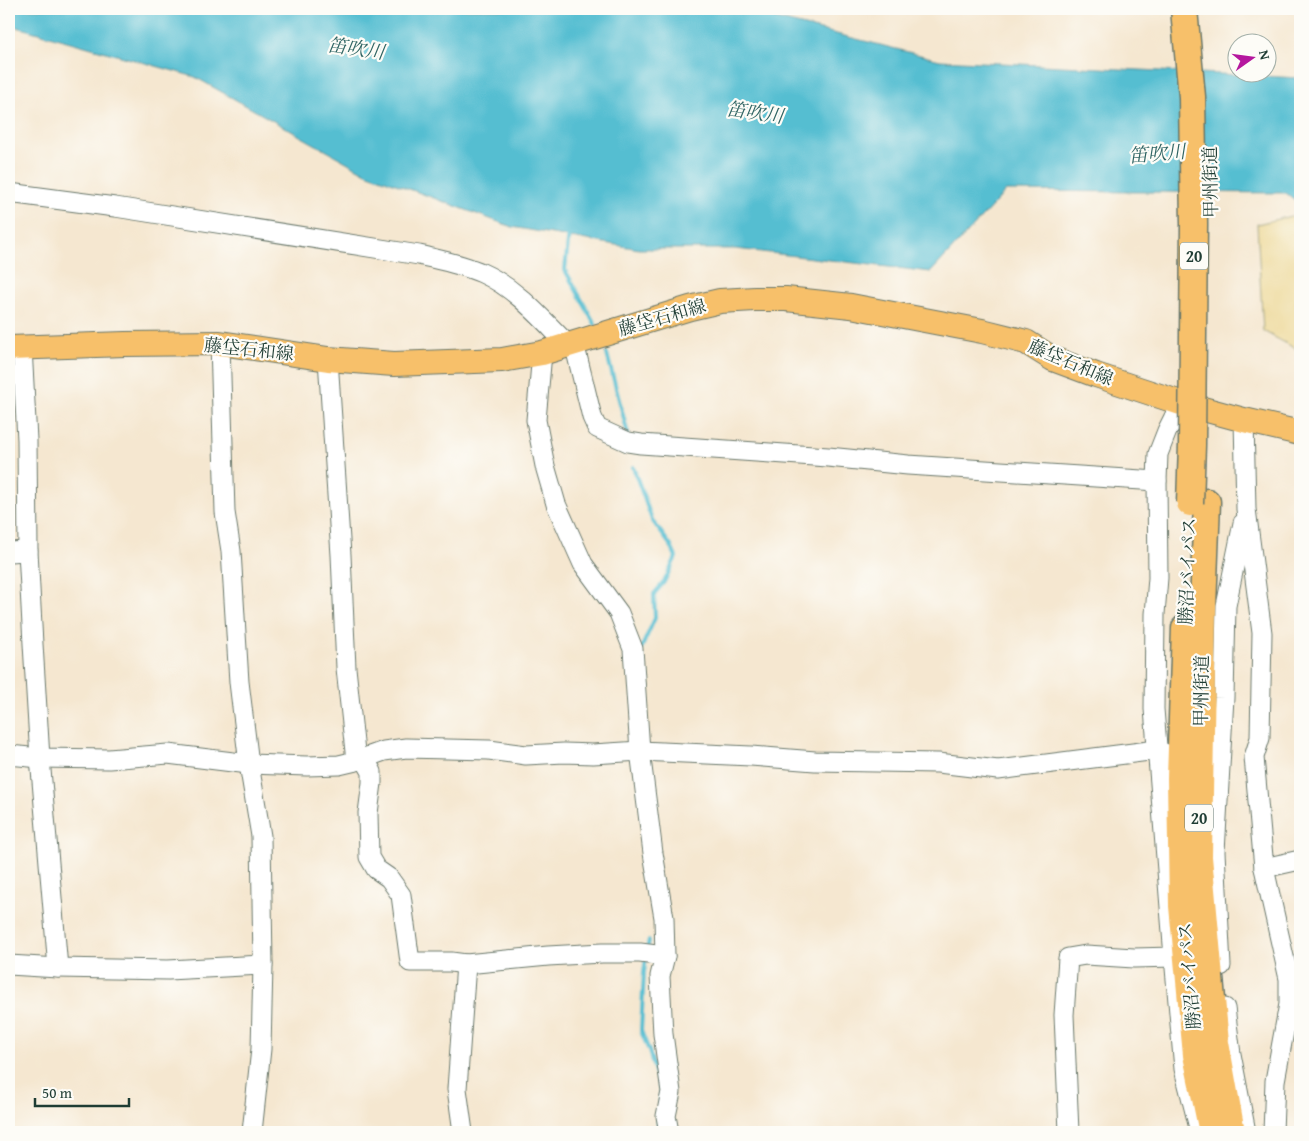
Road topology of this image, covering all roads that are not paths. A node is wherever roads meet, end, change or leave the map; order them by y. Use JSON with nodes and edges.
{"nodes":[{"id":1,"x":1184,"y":9,"type":"edge"},
{"id":2,"x":1201,"y":9,"type":"edge"},
{"id":3,"x":9,"y":193,"type":"edge"},
{"id":4,"x":220,"y":344,"type":"junction"},
{"id":5,"x":572,"y":344,"type":"junction"},
{"id":6,"x":15,"y":348,"type":"edge"},
{"id":7,"x":542,"y":353,"type":"junction"},
{"id":8,"x":328,"y":359,"type":"junction"},
{"id":9,"x":1181,"y":403,"type":"junction"},
{"id":10,"x":1244,"y":420,"type":"junction"},
{"id":11,"x":1300,"y":433,"type":"edge"},
{"id":12,"x":1157,"y":481,"type":"junction"},
{"id":13,"x":1199,"y":502,"type":"junction"},
{"id":14,"x":1246,"y":509,"type":"junction"},
{"id":15,"x":28,"y":551,"type":"junction"},
{"id":16,"x":9,"y":552,"type":"edge"},
{"id":17,"x":640,"y":751,"type":"junction"},
{"id":18,"x":1162,"y":753,"type":"junction"},
{"id":19,"x":9,"y":755,"type":"edge"},
{"id":20,"x":1215,"y":755,"type":"junction"},
{"id":21,"x":1254,"y":757,"type":"junction"},
{"id":22,"x":40,"y":758,"type":"junction"},
{"id":23,"x":360,"y":760,"type":"junction"},
{"id":24,"x":249,"y":764,"type":"junction"},
{"id":25,"x":1300,"y":860,"type":"edge"},
{"id":26,"x":1264,"y":868,"type":"junction"},
{"id":27,"x":653,"y":955,"type":"junction"},
{"id":28,"x":1174,"y":957,"type":"junction"},
{"id":29,"x":466,"y":964,"type":"junction"},
{"id":30,"x":9,"y":965,"type":"edge"},
{"id":31,"x":263,"y":965,"type":"junction"},
{"id":32,"x":58,"y":968,"type":"junction"},
{"id":33,"x":1295,"y":1003,"type":"edge"},
{"id":34,"x":252,"y":1132,"type":"edge"},
{"id":35,"x":463,"y":1132,"type":"edge"},
{"id":36,"x":669,"y":1132,"type":"edge"},
{"id":37,"x":1070,"y":1132,"type":"edge"},
{"id":38,"x":1200,"y":1132,"type":"edge"},
{"id":39,"x":1212,"y":1132,"type":"edge"},
{"id":40,"x":1232,"y":1132,"type":"edge"},
{"id":41,"x":1246,"y":1132,"type":"edge"},
{"id":42,"x":1273,"y":1132,"type":"edge"}],
"edges":[{"from":1,"to":13,"type":"highway","name":"勝沼バイパス","number":"20","bridge":true},
{"from":2,"to":13,"type":"highway","name":"甲州街道","number":"20"},
{"from":3,"to":5,"type":"street"},
{"from":4,"to":6,"type":"main road","name":"藤垈石和線"},
{"from":4,"to":8,"type":"main road","name":"藤垈石和線"},
{"from":4,"to":24,"type":"street"},
{"from":5,"to":7,"type":"main road","name":"藤垈石和線"},
{"from":5,"to":9,"type":"main road","name":"藤垈石和線"},
{"from":5,"to":12,"type":"street"},
{"from":6,"to":15,"type":"street"},
{"from":7,"to":8,"type":"main road","name":"藤垈石和線"},
{"from":7,"to":17,"type":"street"},
{"from":8,"to":23,"type":"street"},
{"from":9,"to":10,"type":"main road","name":"藤垈石和線"},
{"from":9,"to":12,"type":"street"},
{"from":10,"to":11,"type":"main road","name":"藤垈石和線"},
{"from":10,"to":14,"type":"street"},
{"from":12,"to":18,"type":"street"},
{"from":13,"to":39,"type":"highway","name":"勝沼バイパス","number":"20"},
{"from":13,"to":40,"type":"highway","name":"甲州街道","number":"20"},
{"from":14,"to":20,"type":"street"},
{"from":14,"to":21,"type":"street"},
{"from":15,"to":16,"type":"street"},
{"from":15,"to":22,"type":"street"},
{"from":17,"to":18,"type":"street"},
{"from":17,"to":23,"type":"street"},
{"from":17,"to":27,"type":"street"},
{"from":18,"to":28,"type":"street"},
{"from":19,"to":22,"type":"street"},
{"from":20,"to":21,"type":"street"},
{"from":20,"to":41,"type":"street"},
{"from":21,"to":26,"type":"street"},
{"from":22,"to":24,"type":"street"},
{"from":22,"to":32,"type":"street"},
{"from":23,"to":24,"type":"street"},
{"from":23,"to":29,"type":"street"},
{"from":24,"to":31,"type":"street"},
{"from":25,"to":26,"type":"street"},
{"from":26,"to":33,"type":"street"},
{"from":27,"to":29,"type":"street"},
{"from":27,"to":36,"type":"street"},
{"from":28,"to":37,"type":"street"},
{"from":28,"to":38,"type":"street"},
{"from":29,"to":35,"type":"street"},
{"from":30,"to":32,"type":"street"},
{"from":31,"to":32,"type":"street"},
{"from":31,"to":34,"type":"street"},
{"from":33,"to":42,"type":"street"}]}
